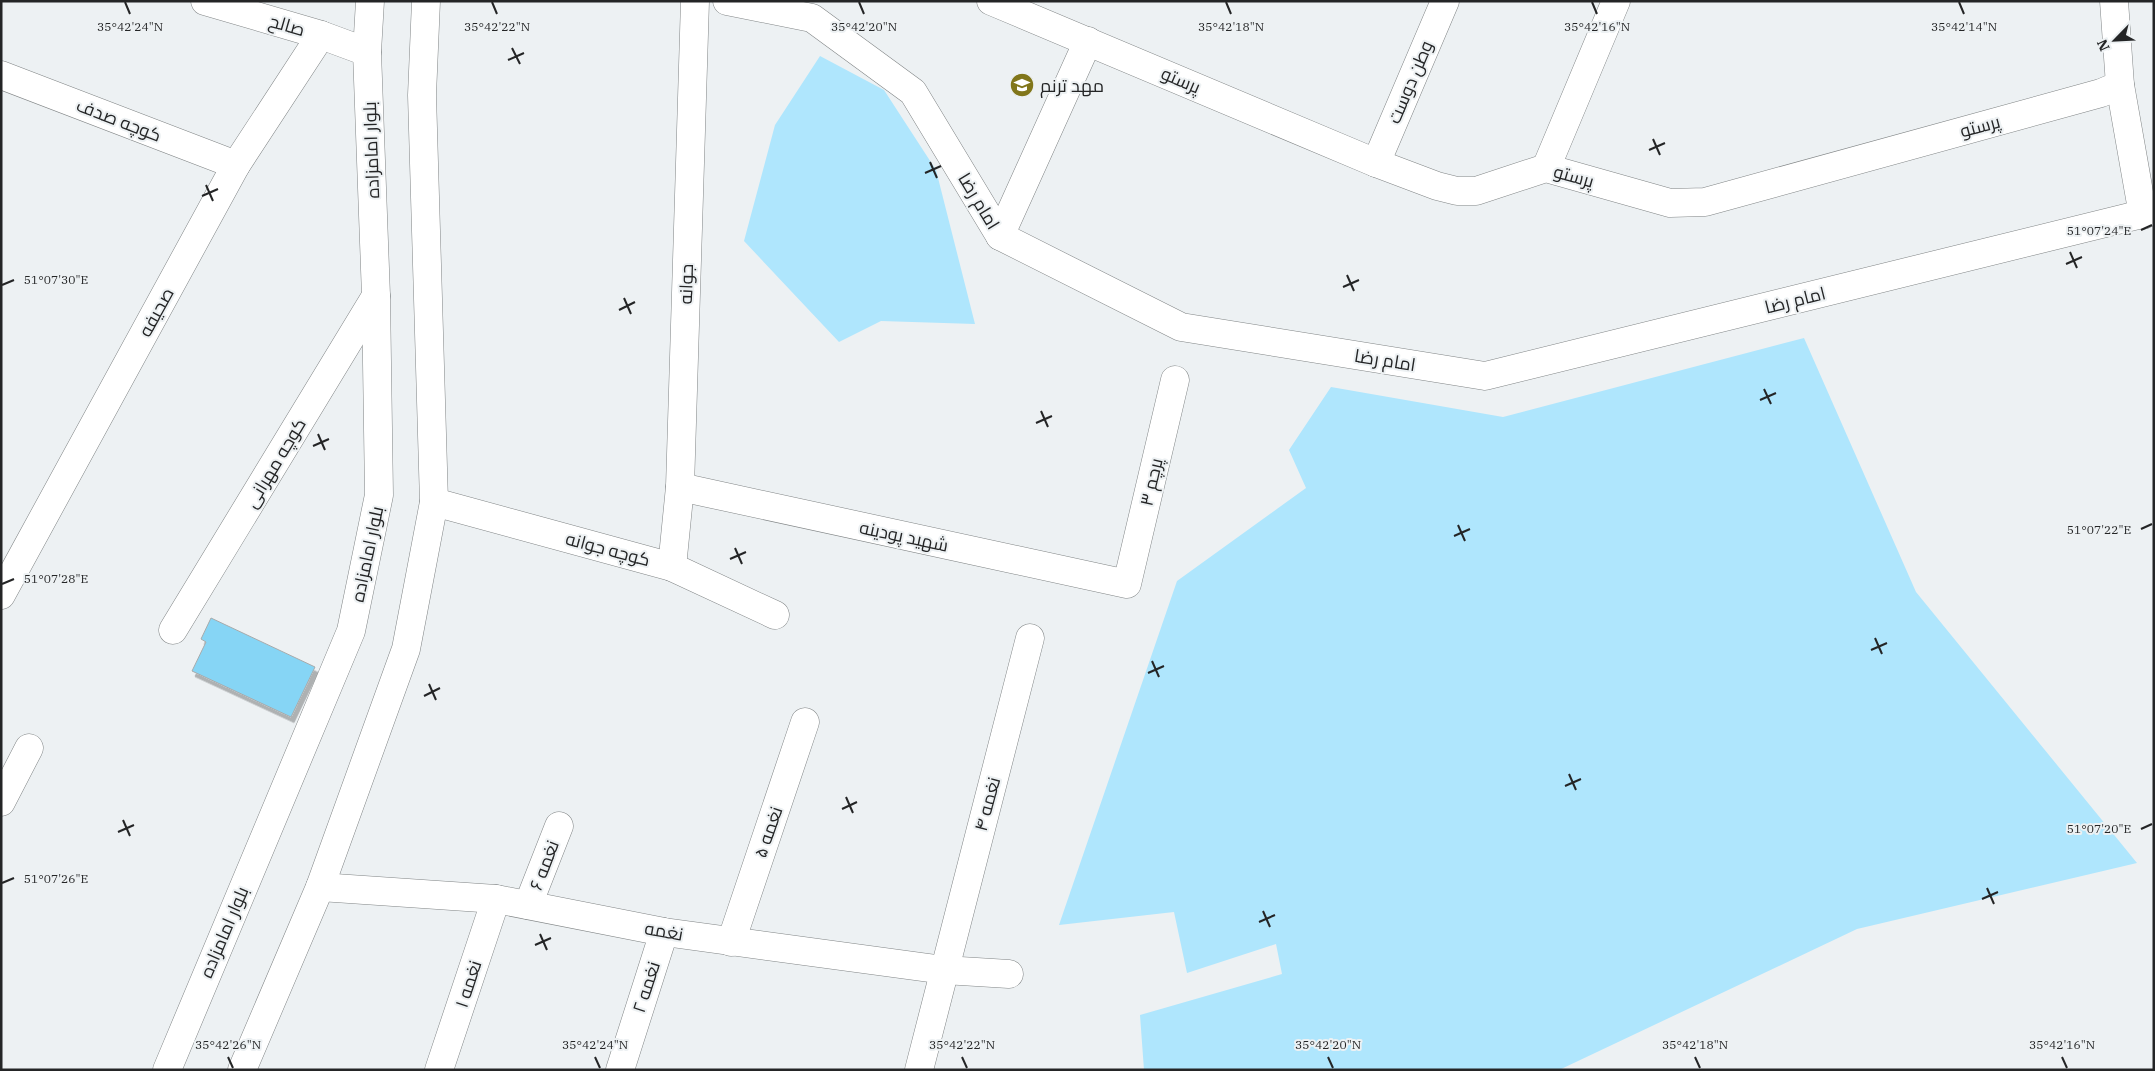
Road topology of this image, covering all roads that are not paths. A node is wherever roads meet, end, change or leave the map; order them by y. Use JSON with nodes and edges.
{"nodes":[{"id":1,"x":205,"y":1,"type":"edge"},
{"id":2,"x":370,"y":1,"type":"edge"},
{"id":3,"x":426,"y":1,"type":"edge"},
{"id":4,"x":695,"y":1,"type":"edge"},
{"id":5,"x":727,"y":1,"type":"edge"},
{"id":6,"x":991,"y":1,"type":"edge"},
{"id":7,"x":1445,"y":1,"type":"edge"},
{"id":8,"x":1616,"y":1,"type":"edge"},
{"id":9,"x":2114,"y":1,"type":"edge"},
{"id":10,"x":817,"y":10,"type":"edge"},
{"id":11,"x":321,"y":35,"type":"junction"},
{"id":12,"x":1088,"y":41,"type":"junction"},
{"id":13,"x":367,"y":52,"type":"junction"},
{"id":14,"x":2,"y":78,"type":"edge"},
{"id":15,"x":2120,"y":85,"type":"junction"},
{"id":16,"x":1376,"y":163,"type":"junction"},
{"id":17,"x":236,"y":165,"type":"junction"},
{"id":18,"x":1546,"y":168,"type":"junction"},
{"id":19,"x":2148,"y":213,"type":"edge"},
{"id":20,"x":1000,"y":236,"type":"junction"},
{"id":21,"x":376,"y":296,"type":"junction"},
{"id":22,"x":1175,"y":380,"type":"dead end"},
{"id":23,"x":680,"y":487,"type":"junction"},
{"id":24,"x":434,"y":502,"type":"junction"},
{"id":25,"x":672,"y":567,"type":"junction"},
{"id":26,"x":1128,"y":584,"type":"joint"},
{"id":27,"x":1,"y":594,"type":"edge"},
{"id":28,"x":775,"y":615,"type":"dead end"},
{"id":29,"x":173,"y":630,"type":"dead end"},
{"id":30,"x":1030,"y":638,"type":"dead end"},
{"id":31,"x":805,"y":722,"type":"dead end"},
{"id":32,"x":29,"y":748,"type":"dead end"},
{"id":33,"x":1,"y":802,"type":"edge"},
{"id":34,"x":559,"y":826,"type":"dead end"},
{"id":35,"x":320,"y":887,"type":"junction"},
{"id":36,"x":496,"y":899,"type":"junction"},
{"id":37,"x":528,"y":905,"type":"junction"},
{"id":38,"x":664,"y":932,"type":"junction"},
{"id":39,"x":731,"y":942,"type":"junction"},
{"id":40,"x":944,"y":970,"type":"junction"},
{"id":41,"x":1009,"y":974,"type":"dead end"},
{"id":42,"x":167,"y":1070,"type":"edge"},
{"id":43,"x":242,"y":1070,"type":"edge"},
{"id":44,"x":439,"y":1070,"type":"edge"},
{"id":45,"x":620,"y":1070,"type":"edge"},
{"id":46,"x":919,"y":1070,"type":"edge"}],
"edges":[{"from":1,"to":11,"type":"street","name":"صالح"},
{"from":2,"to":13,"type":"street","name":"بلوار امامزاده"},
{"from":3,"to":24,"type":"street"},
{"from":4,"to":23,"type":"street","name":"جوانه"},
{"from":5,"to":10,"type":"street","name":"امام رضا"},
{"from":6,"to":12,"type":"street","name":"پرستو"},
{"from":7,"to":16,"type":"street","name":"وطن دوست"},
{"from":8,"to":18,"type":"street"},
{"from":9,"to":15,"type":"street"},
{"from":10,"to":20,"type":"street","name":"امام رضا"},
{"from":11,"to":13,"type":"street","name":"صالح"},
{"from":11,"to":17,"type":"street","name":"صحیفه"},
{"from":12,"to":16,"type":"street","name":"پرستو"},
{"from":12,"to":20,"type":"street"},
{"from":13,"to":21,"type":"street","name":"بلوار امامزاده"},
{"from":14,"to":17,"type":"street","name":"کوچه صدف"},
{"from":15,"to":18,"type":"street","name":"پرستو"},
{"from":15,"to":19,"type":"street"},
{"from":16,"to":18,"type":"street","name":"پرستو"},
{"from":17,"to":27,"type":"street","name":"صحیفه"},
{"from":19,"to":20,"type":"street","name":"امام رضا"},
{"from":21,"to":29,"type":"street","name":"کوچه مهرانی"},
{"from":21,"to":42,"type":"street","name":"بلوار امامزاده"},
{"from":22,"to":26,"type":"street","name":"پرچم ۳"},
{"from":23,"to":25,"type":"street","name":"جوانه"},
{"from":23,"to":26,"type":"street","name":"شهید پودینه"},
{"from":24,"to":25,"type":"street","name":"کوچه جوانه"},
{"from":24,"to":35,"type":"street"},
{"from":25,"to":28,"type":"street","name":"کوچه جوانه"},
{"from":30,"to":40,"type":"street","name":"نغمه ۴"},
{"from":31,"to":39,"type":"street","name":"نغمه ۵"},
{"from":32,"to":33,"type":"street"},
{"from":34,"to":37,"type":"street","name":"نغمه ۶"},
{"from":35,"to":36,"type":"street","name":"نغمه"},
{"from":35,"to":43,"type":"street"},
{"from":36,"to":37,"type":"street","name":"نغمه"},
{"from":36,"to":44,"type":"street","name":"نغمه ۱"},
{"from":37,"to":38,"type":"street","name":"نغمه"},
{"from":38,"to":39,"type":"street","name":"نغمه"},
{"from":38,"to":45,"type":"street","name":"نغمه ۲"},
{"from":39,"to":40,"type":"street","name":"نغمه"},
{"from":40,"to":41,"type":"street","name":"نغمه"},
{"from":40,"to":46,"type":"street","name":"نغمه ۴"}]}
